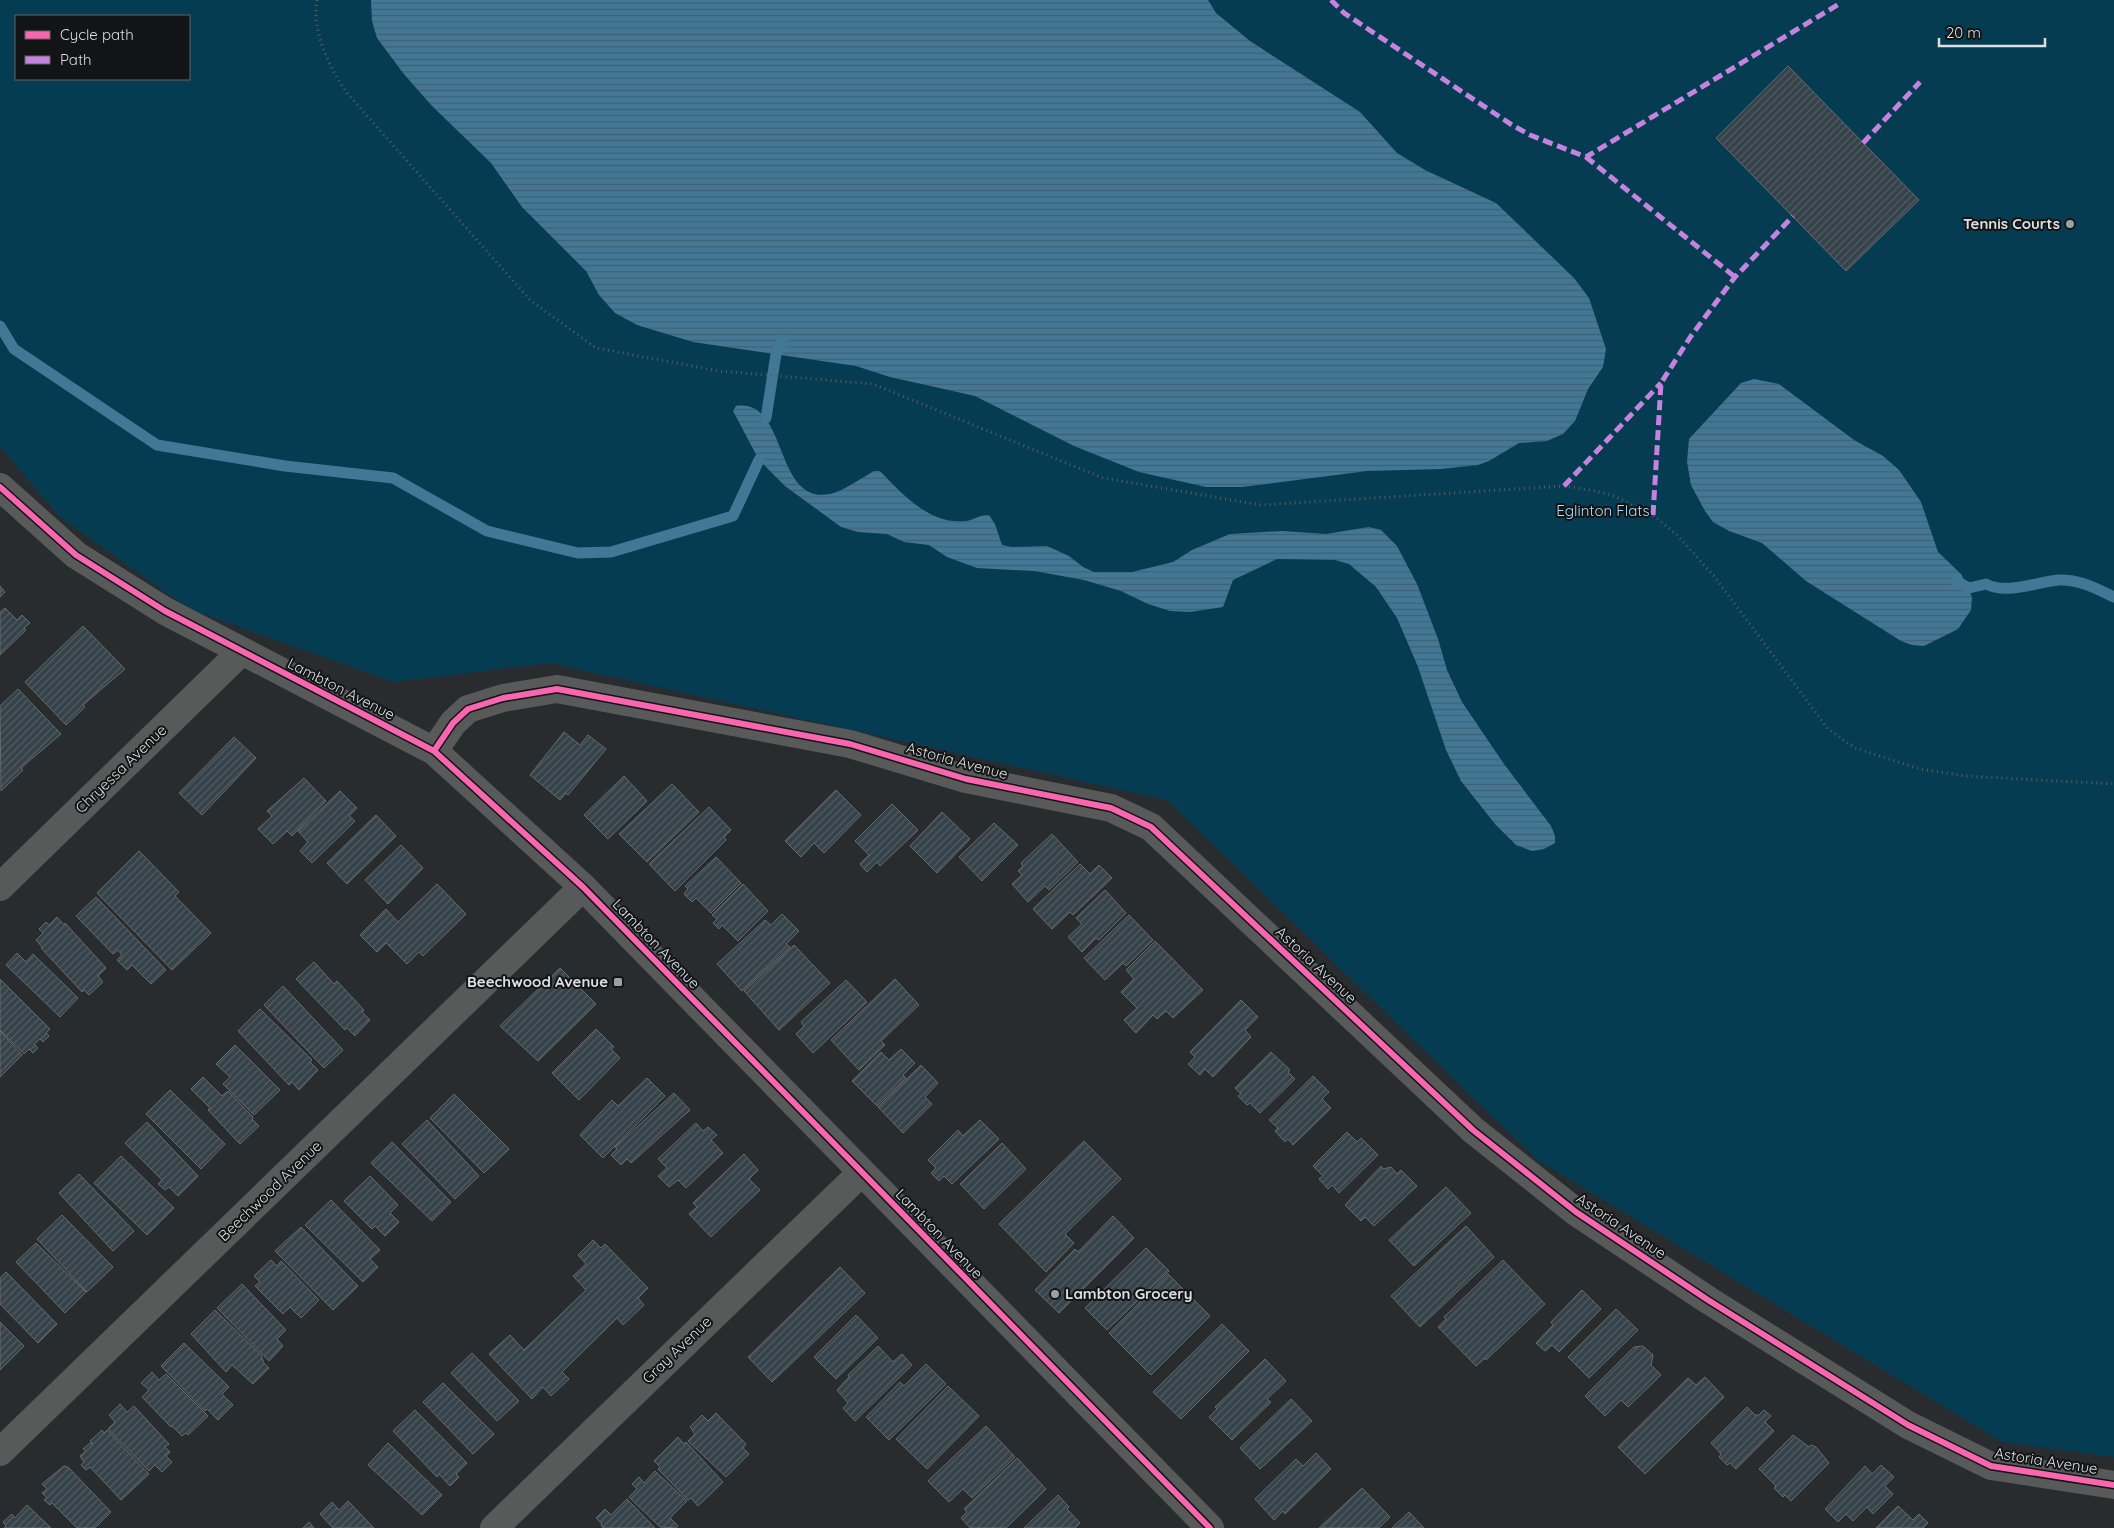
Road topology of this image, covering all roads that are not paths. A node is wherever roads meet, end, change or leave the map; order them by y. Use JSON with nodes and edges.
{"nodes":[{"id":1,"x":0,"y":487,"type":"edge"},
{"id":2,"x":242,"y":651,"type":"junction"},
{"id":3,"x":434,"y":751,"type":"junction"},
{"id":4,"x":0,"y":887,"type":"edge"},
{"id":5,"x":583,"y":887,"type":"junction"},
{"id":6,"x":862,"y":1173,"type":"junction"},
{"id":7,"x":0,"y":1452,"type":"edge"},
{"id":8,"x":2114,"y":1485,"type":"edge"},
{"id":9,"x":494,"y":1528,"type":"edge"},
{"id":10,"x":1210,"y":1528,"type":"edge"}],
"edges":[{"from":1,"to":2,"type":"street","name":"Lambton Avenue"},
{"from":2,"to":3,"type":"street","name":"Lambton Avenue"},
{"from":2,"to":4,"type":"street","name":"Chryessa Avenue"},
{"from":3,"to":5,"type":"street","name":"Lambton Avenue"},
{"from":3,"to":8,"type":"street","name":"Astoria Avenue"},
{"from":5,"to":6,"type":"street","name":"Lambton Avenue"},
{"from":5,"to":7,"type":"street","name":"Beechwood Avenue"},
{"from":6,"to":9,"type":"street","name":"Gray Avenue"},
{"from":6,"to":10,"type":"street","name":"Lambton Avenue"}]}
